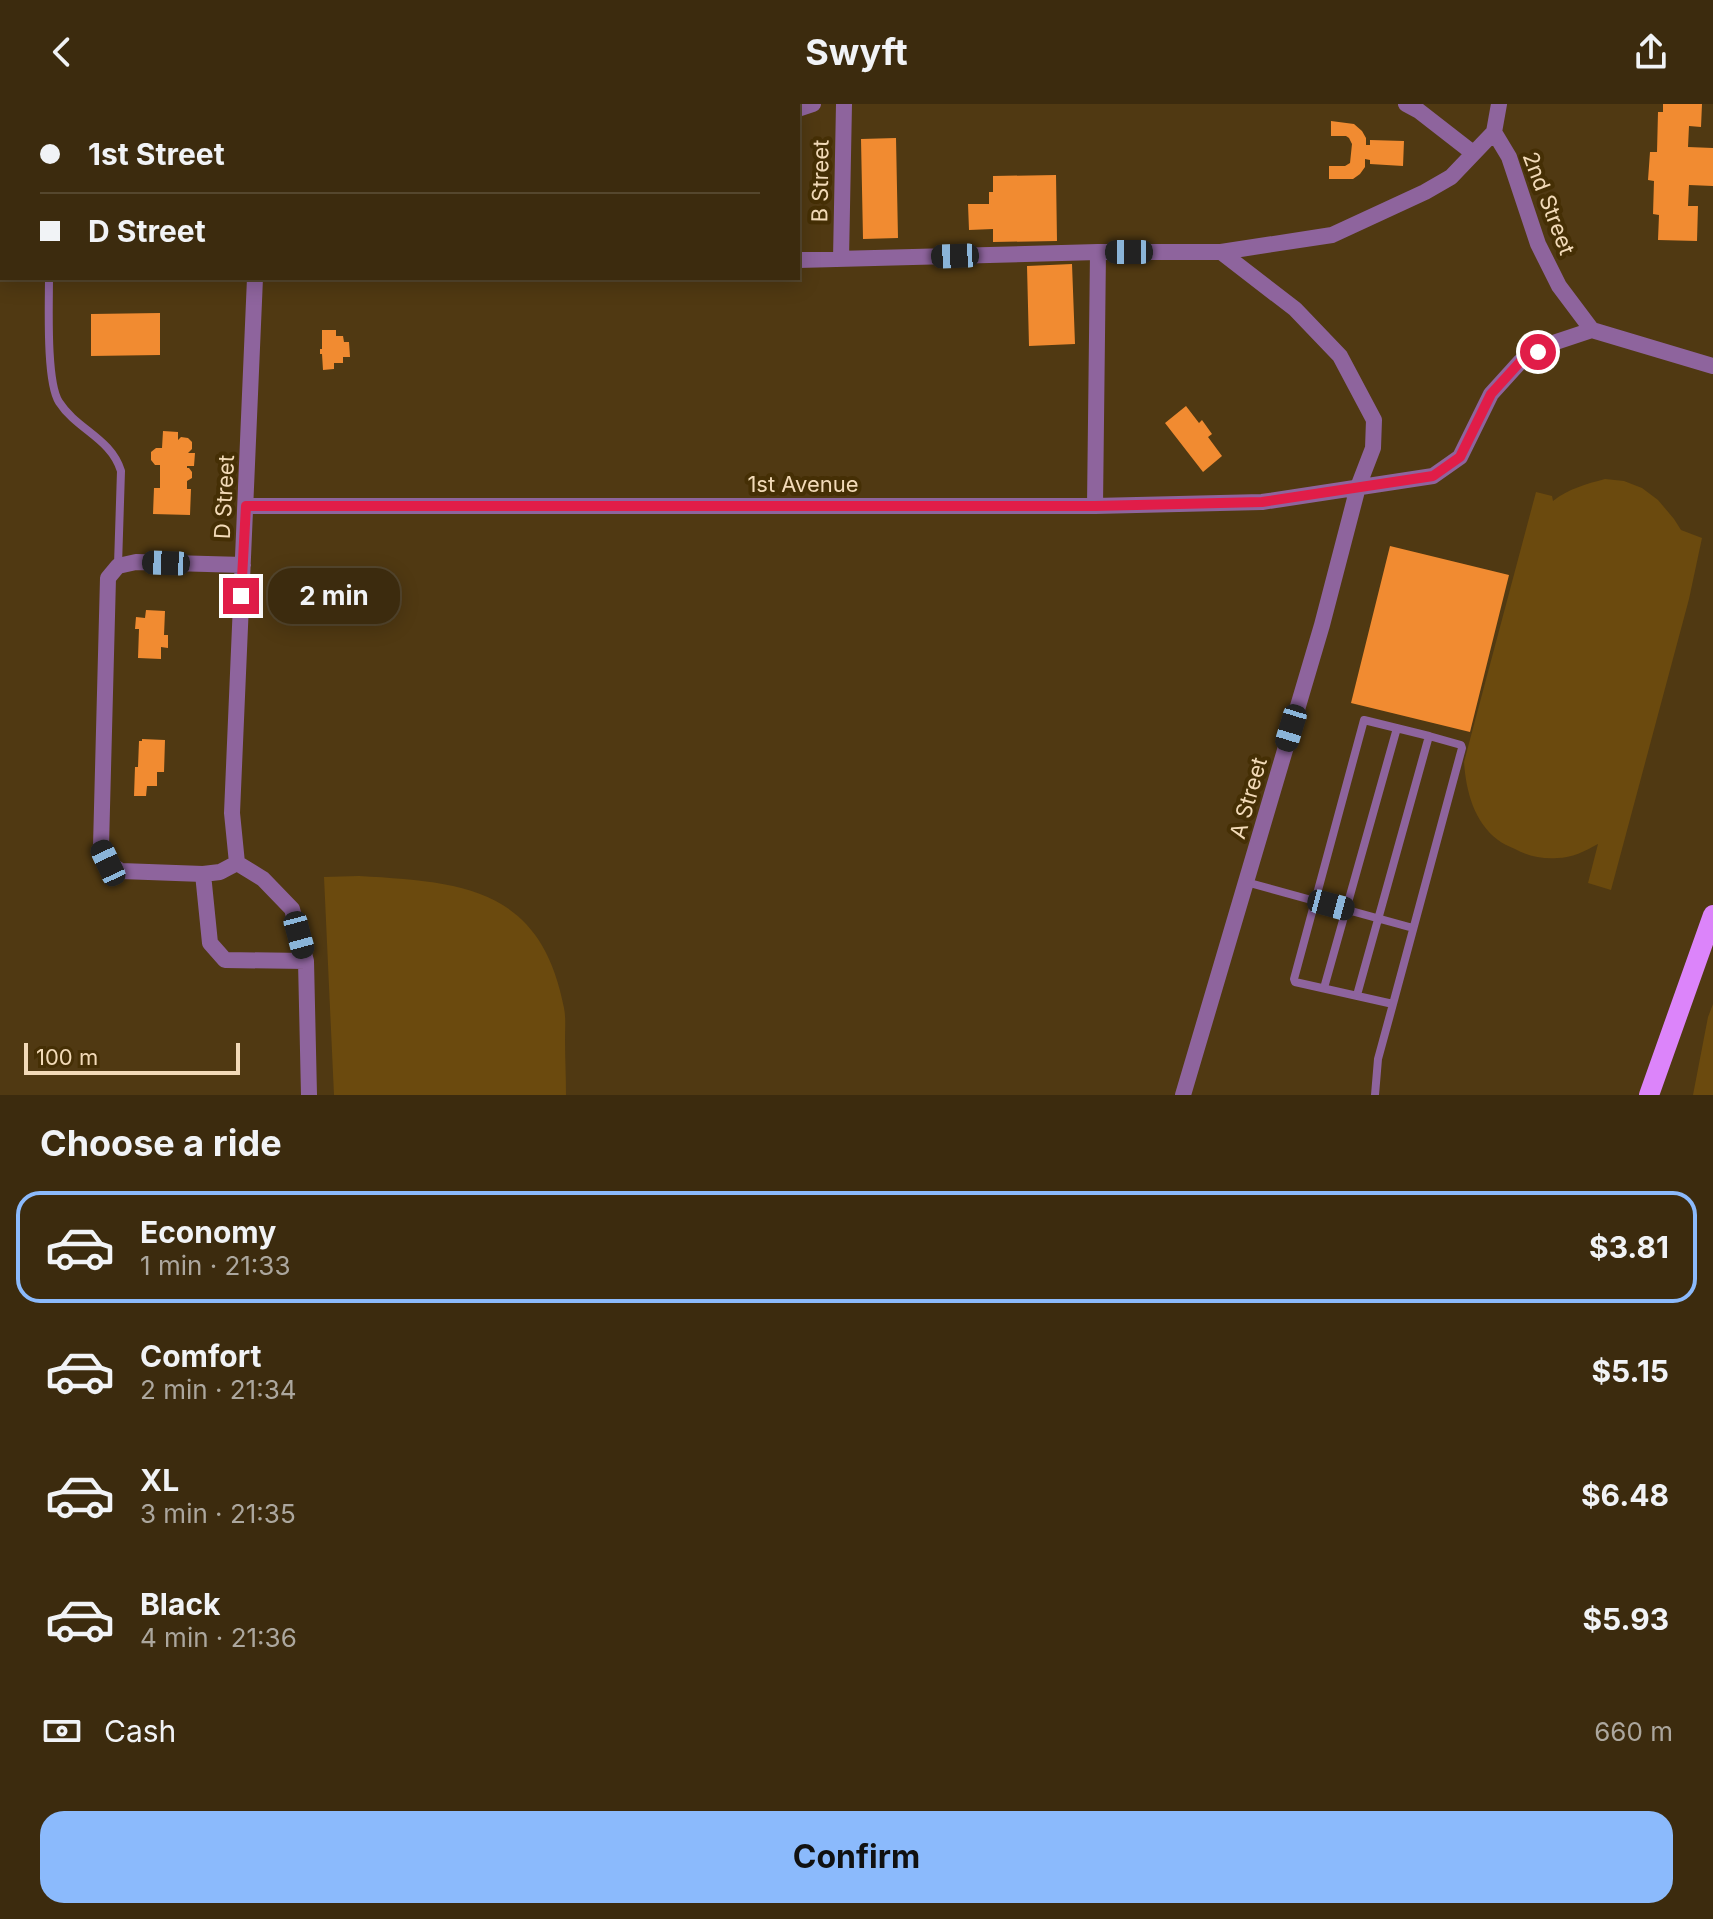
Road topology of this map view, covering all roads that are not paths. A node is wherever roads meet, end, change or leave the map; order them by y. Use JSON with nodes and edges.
{"nodes":[{"id":1,"x":844,"y":104,"type":"edge"},
{"id":2,"x":1406,"y":104,"type":"edge"},
{"id":3,"x":1499,"y":104,"type":"edge"},
{"id":4,"x":1494,"y":132,"type":"junction"},
{"id":5,"x":1473,"y":153,"type":"junction"},
{"id":6,"x":1098,"y":252,"type":"junction"},
{"id":7,"x":1221,"y":252,"type":"junction"},
{"id":8,"x":841,"y":259,"type":"junction"},
{"id":9,"x":800,"y":260,"type":"edge"},
{"id":10,"x":49,"y":280,"type":"edge"},
{"id":11,"x":255,"y":280,"type":"edge"},
{"id":12,"x":1592,"y":330,"type":"junction"},
{"id":13,"x":1713,"y":366,"type":"edge"},
{"id":14,"x":1358,"y":487,"type":"junction"},
{"id":15,"x":246,"y":506,"type":"junction"},
{"id":16,"x":1095,"y":506,"type":"junction"},
{"id":17,"x":243,"y":565,"type":"junction"},
{"id":18,"x":118,"y":566,"type":"junction"},
{"id":19,"x":1397,"y":728,"type":"junction"},
{"id":20,"x":1429,"y":736,"type":"junction"},
{"id":21,"x":237,"y":863,"type":"junction"},
{"id":22,"x":203,"y":874,"type":"junction"},
{"id":23,"x":1246,"y":882,"type":"junction"},
{"id":24,"x":1315,"y":901,"type":"junction"},
{"id":25,"x":1346,"y":909,"type":"junction"},
{"id":26,"x":1713,"y":915,"type":"edge"},
{"id":27,"x":1379,"y":918,"type":"junction"},
{"id":28,"x":1413,"y":928,"type":"junction"},
{"id":29,"x":306,"y":961,"type":"junction"},
{"id":30,"x":1324,"y":988,"type":"junction"},
{"id":31,"x":1357,"y":995,"type":"junction"},
{"id":32,"x":1393,"y":1004,"type":"junction"},
{"id":33,"x":309,"y":1095,"type":"edge"},
{"id":34,"x":1183,"y":1095,"type":"edge"},
{"id":35,"x":1375,"y":1095,"type":"edge"},
{"id":36,"x":1649,"y":1095,"type":"edge"}],
"edges":[{"from":1,"to":8,"type":"street","name":"B Street"},
{"from":2,"to":5,"type":"street"},
{"from":3,"to":4,"type":"street"},
{"from":4,"to":5,"type":"street"},
{"from":4,"to":12,"type":"street","name":"2nd Street"},
{"from":5,"to":7,"type":"street"},
{"from":6,"to":7,"type":"street"},
{"from":6,"to":8,"type":"street"},
{"from":6,"to":16,"type":"street"},
{"from":7,"to":14,"type":"street","name":"A Street"},
{"from":8,"to":9,"type":"street"},
{"from":10,"to":18,"type":"lane"},
{"from":11,"to":15,"type":"street","name":"D Street"},
{"from":12,"to":13,"type":"street"},
{"from":12,"to":14,"type":"street","name":"1st Avenue"},
{"from":14,"to":16,"type":"street","name":"1st Avenue"},
{"from":14,"to":23,"type":"street","name":"A Street"},
{"from":15,"to":16,"type":"street","name":"1st Avenue"},
{"from":15,"to":17,"type":"street","name":"D Street"},
{"from":17,"to":18,"type":"street"},
{"from":17,"to":21,"type":"street","name":"D Street"},
{"from":18,"to":22,"type":"street"},
{"from":19,"to":20,"type":"lane"},
{"from":19,"to":24,"type":"lane"},
{"from":19,"to":25,"type":"lane"},
{"from":20,"to":27,"type":"lane"},
{"from":20,"to":28,"type":"lane"},
{"from":21,"to":22,"type":"street"},
{"from":21,"to":29,"type":"street"},
{"from":22,"to":29,"type":"street"},
{"from":23,"to":24,"type":"lane"},
{"from":23,"to":34,"type":"street","name":"A Street"},
{"from":24,"to":25,"type":"lane"},
{"from":24,"to":30,"type":"lane"},
{"from":25,"to":27,"type":"lane"},
{"from":25,"to":30,"type":"lane"},
{"from":26,"to":36,"type":"main road"},
{"from":27,"to":28,"type":"lane"},
{"from":27,"to":31,"type":"lane"},
{"from":28,"to":32,"type":"lane"},
{"from":29,"to":33,"type":"street"},
{"from":30,"to":31,"type":"lane"},
{"from":31,"to":32,"type":"lane"},
{"from":32,"to":35,"type":"lane"}]}
